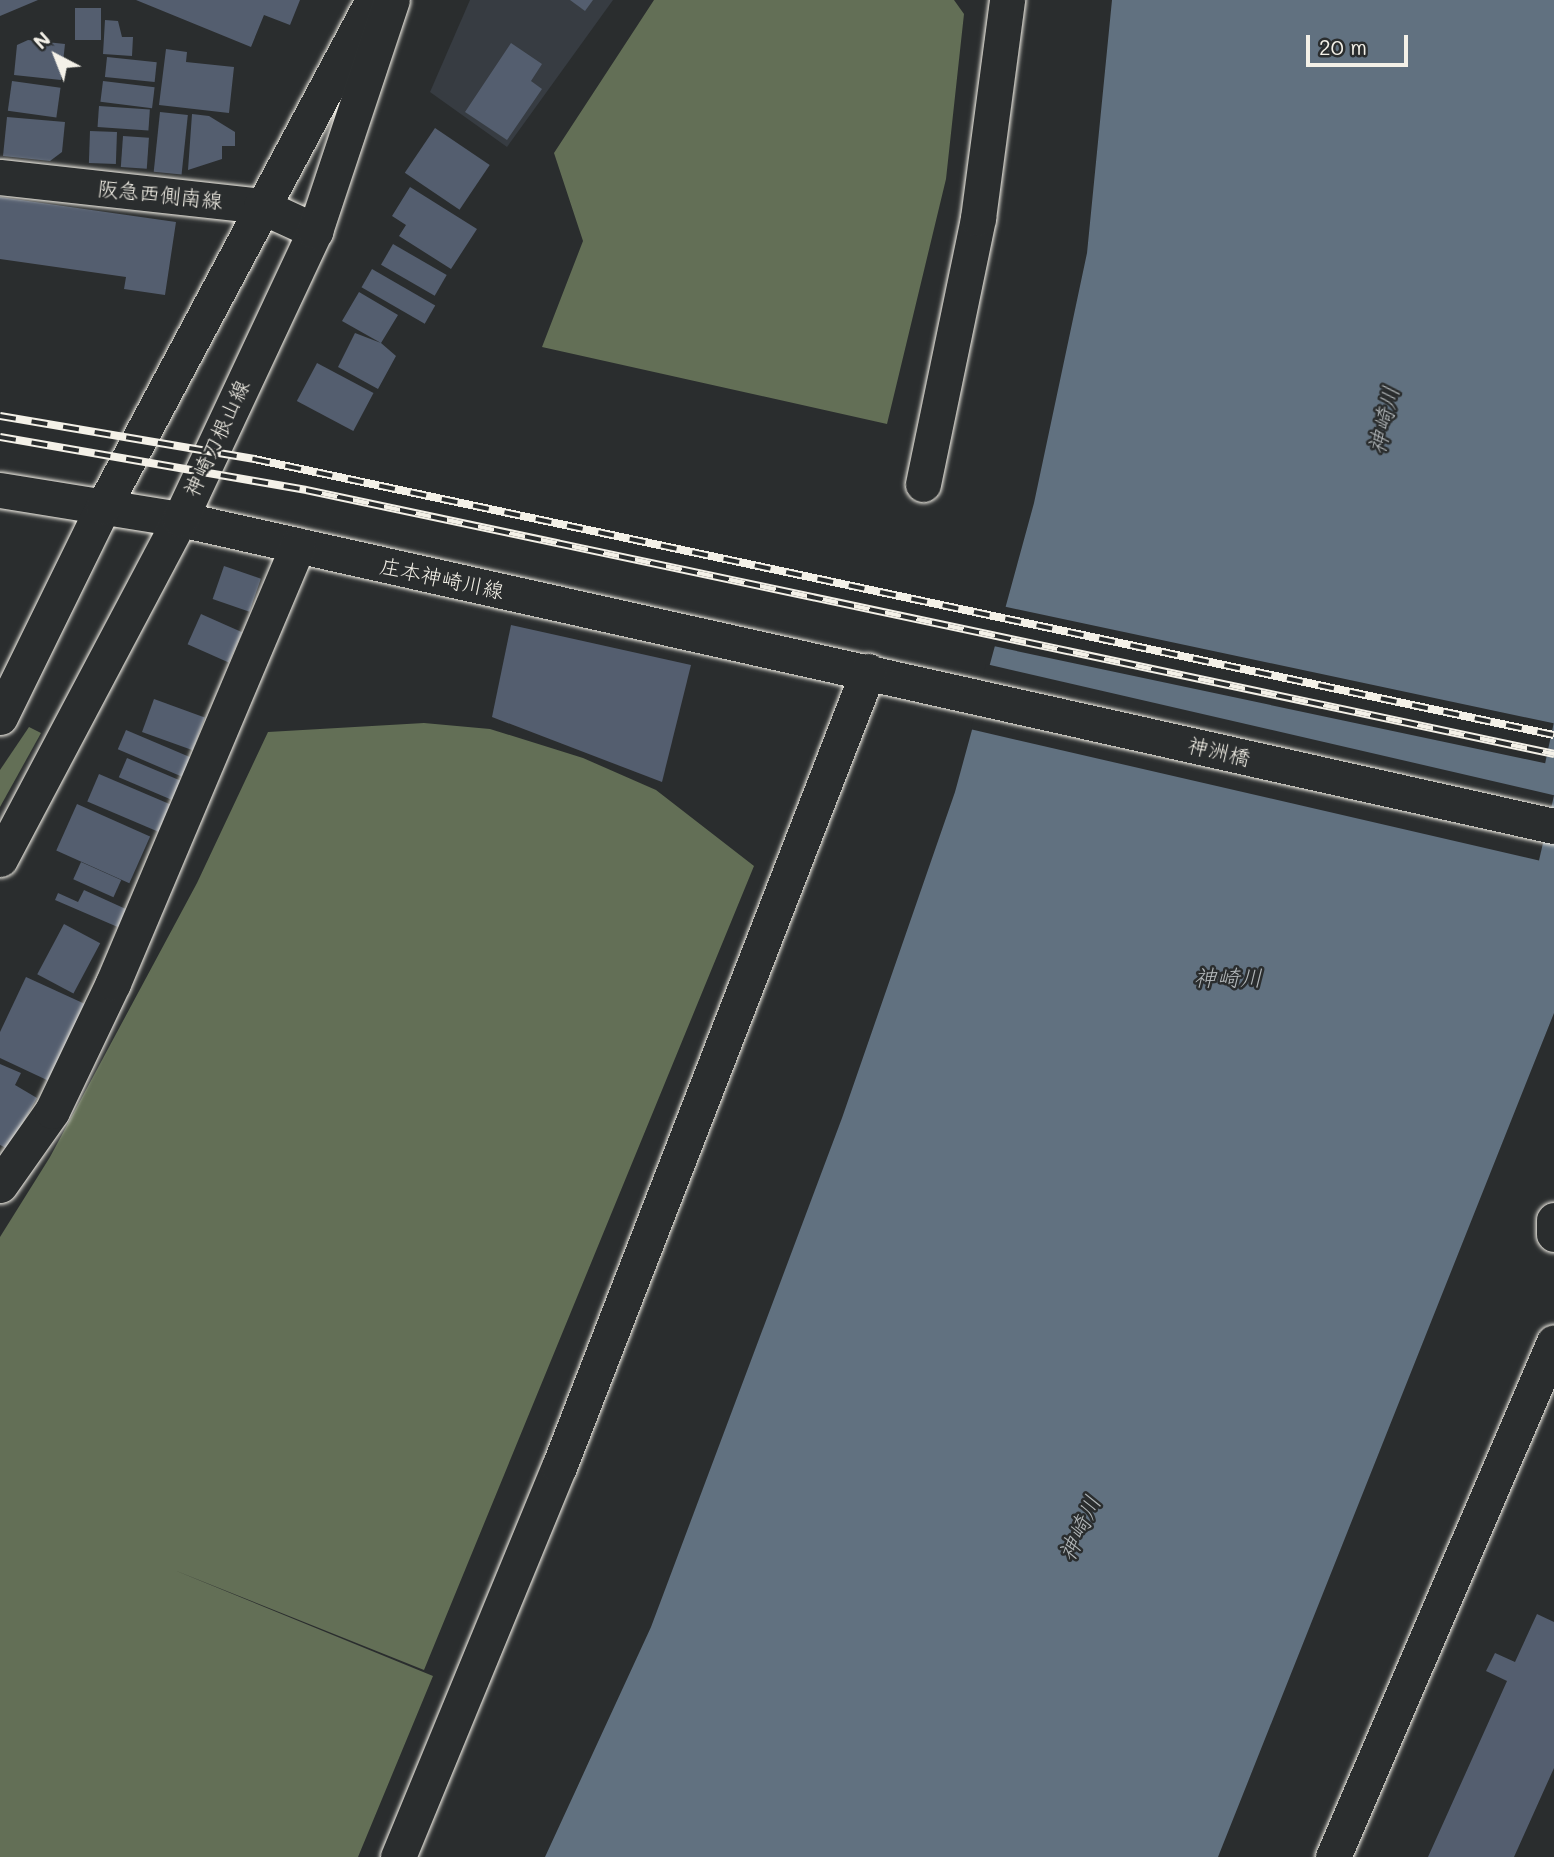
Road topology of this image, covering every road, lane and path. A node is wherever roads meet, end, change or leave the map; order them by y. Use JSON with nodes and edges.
{"nodes":[{"id":1,"x":373,"y":0,"type":"edge"},
{"id":2,"x":393,"y":0,"type":"edge"},
{"id":3,"x":1007,"y":0,"type":"edge"},
{"id":4,"x":0,"y":177,"type":"edge"},
{"id":5,"x":261,"y":206,"type":"junction"},
{"id":6,"x":315,"y":231,"type":"junction"},
{"id":7,"x":923,"y":484,"type":"dead end"},
{"id":8,"x":0,"y":490,"type":"edge"},
{"id":9,"x":103,"y":507,"type":"junction"},
{"id":10,"x":180,"y":519,"type":"junction"},
{"id":11,"x":298,"y":546,"type":"junction"},
{"id":12,"x":875,"y":673,"type":"junction"},
{"id":13,"x":0,"y":718,"type":"edge"},
{"id":14,"x":1554,"y":827,"type":"edge"},
{"id":15,"x":0,"y":859,"type":"edge"},
{"id":16,"x":0,"y":1185,"type":"edge"},
{"id":17,"x":1554,"y":1220,"type":"edge"},
{"id":18,"x":1554,"y":1234,"type":"edge"},
{"id":19,"x":1554,"y":1342,"type":"edge"},
{"id":20,"x":1335,"y":1855,"type":"edge"},
{"id":21,"x":398,"y":1857,"type":"edge"}],
"edges":[{"from":1,"to":5,"type":"street"},
{"from":2,"to":6,"type":"street","name":"神崎刀根山線"},
{"from":3,"to":7,"type":"street"},
{"from":4,"to":5,"type":"street","name":"阪急西側南線"},
{"from":5,"to":6,"type":"street","name":"阪急西側南線"},
{"from":5,"to":9,"type":"street"},
{"from":6,"to":10,"type":"street","name":"神崎刀根山線"},
{"from":8,"to":9,"type":"street","name":"庄本神崎川線"},
{"from":9,"to":10,"type":"street","name":"庄本神崎川線"},
{"from":9,"to":13,"type":"street"},
{"from":10,"to":11,"type":"street","name":"庄本神崎川線"},
{"from":10,"to":15,"type":"street","name":"神崎刀根山線"},
{"from":11,"to":12,"type":"street","name":"庄本神崎川線"},
{"from":11,"to":16,"type":"street"},
{"from":12,"to":14,"type":"street","name":"神洲橋"},
{"from":12,"to":21,"type":"street"},
{"from":17,"to":18,"type":"street"},
{"from":19,"to":20,"type":"street"}]}
